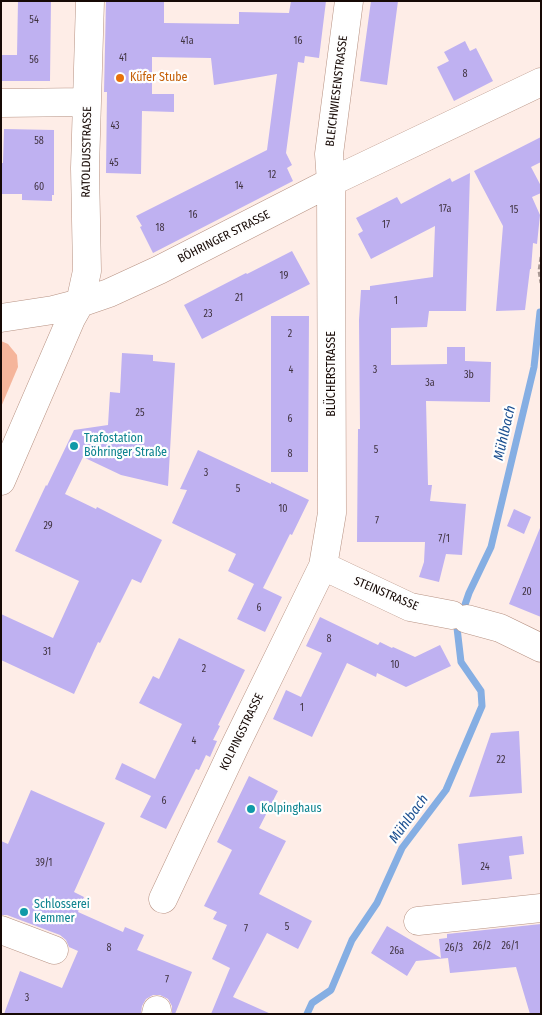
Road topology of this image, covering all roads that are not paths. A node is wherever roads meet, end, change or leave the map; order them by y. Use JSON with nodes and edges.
{"nodes":[{"id":1,"x":90,"y":1,"type":"edge"},
{"id":2,"x":349,"y":1,"type":"edge"},
{"id":3,"x":541,"y":82,"type":"edge"},
{"id":4,"x":88,"y":102,"type":"junction"},
{"id":5,"x":1,"y":103,"type":"edge"},
{"id":6,"x":331,"y":182,"type":"junction"},
{"id":7,"x":80,"y":303,"type":"junction"},
{"id":8,"x":1,"y":318,"type":"edge"},
{"id":9,"x":1,"y":480,"type":"edge"},
{"id":10,"x":323,"y":566,"type":"junction"},
{"id":11,"x":541,"y":648,"type":"edge"},
{"id":12,"x":163,"y":899,"type":"dead end"},
{"id":13,"x":541,"y":908,"type":"edge"},
{"id":14,"x":418,"y":921,"type":"dead end"},
{"id":15,"x":1,"y":930,"type":"edge"},
{"id":16,"x":54,"y":950,"type":"dead end"}],
"edges":[{"from":1,"to":4,"type":"street","name":"RATOLDUSSTRASSE"},
{"from":2,"to":6,"type":"street","name":"BLEICHWIESENSTRASSE"},
{"from":3,"to":6,"type":"street","name":"BÖHRINGER STRASSE"},
{"from":4,"to":5,"type":"street"},
{"from":4,"to":7,"type":"street","name":"RATOLDUSSTRASSE"},
{"from":6,"to":7,"type":"street","name":"BÖHRINGER STRASSE"},
{"from":6,"to":10,"type":"street","name":"BLÜCHERSTRASSE"},
{"from":7,"to":8,"type":"street","name":"BÖHRINGER STRASSE"},
{"from":7,"to":9,"type":"street"},
{"from":10,"to":11,"type":"street","name":"STEINSTRASSE"},
{"from":10,"to":12,"type":"street","name":"KOLPINGSTRASSE"},
{"from":13,"to":14,"type":"street"},
{"from":15,"to":16,"type":"street"}]}
